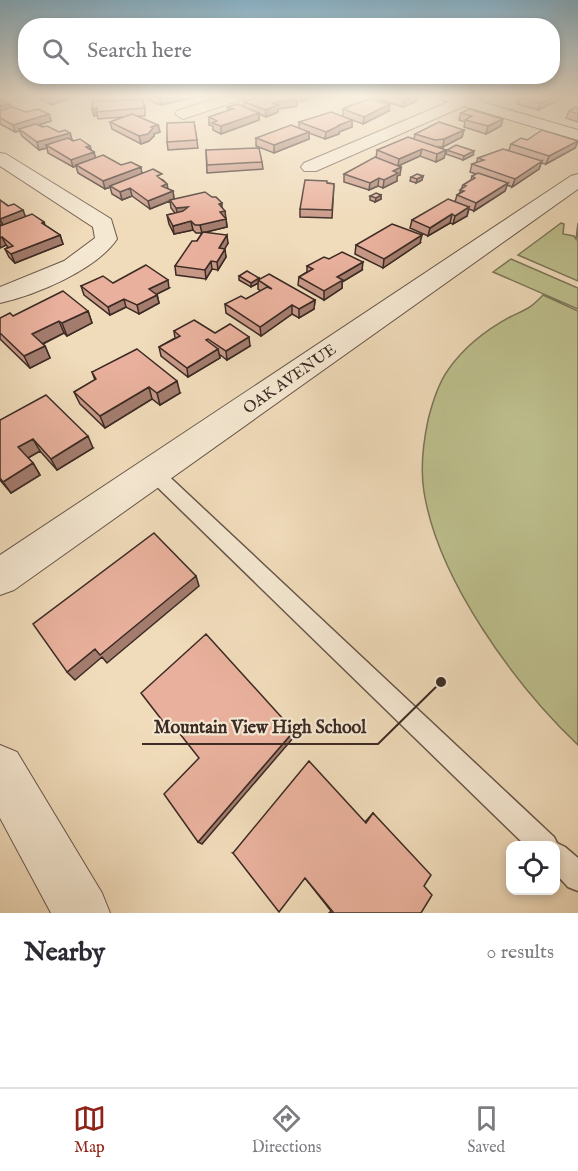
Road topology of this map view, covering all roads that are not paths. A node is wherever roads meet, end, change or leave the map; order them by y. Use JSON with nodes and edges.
{"nodes":[{"id":1,"x":371,"y":139,"type":"edge"},
{"id":2,"x":0,"y":158,"type":"edge"},
{"id":3,"x":310,"y":167,"type":"dead end"},
{"id":4,"x":578,"y":180,"type":"edge"},
{"id":5,"x":0,"y":296,"type":"edge"},
{"id":6,"x":153,"y":472,"type":"junction"},
{"id":7,"x":0,"y":577,"type":"edge"},
{"id":8,"x":0,"y":770,"type":"edge"},
{"id":9,"x":540,"y":841,"type":"edge"},
{"id":10,"x":560,"y":861,"type":"edge"},
{"id":11,"x":578,"y":877,"type":"edge"},
{"id":12,"x":82,"y":913,"type":"edge"}],
"edges":[{"from":1,"to":3,"type":"street"},
{"from":2,"to":5,"type":"street"},
{"from":4,"to":6,"type":"street","name":"OAK AVENUE"},
{"from":6,"to":7,"type":"street","name":"OAK AVENUE"},
{"from":6,"to":9,"type":"lane"},
{"from":8,"to":12,"type":"street"},
{"from":10,"to":11,"type":"lane"}]}
